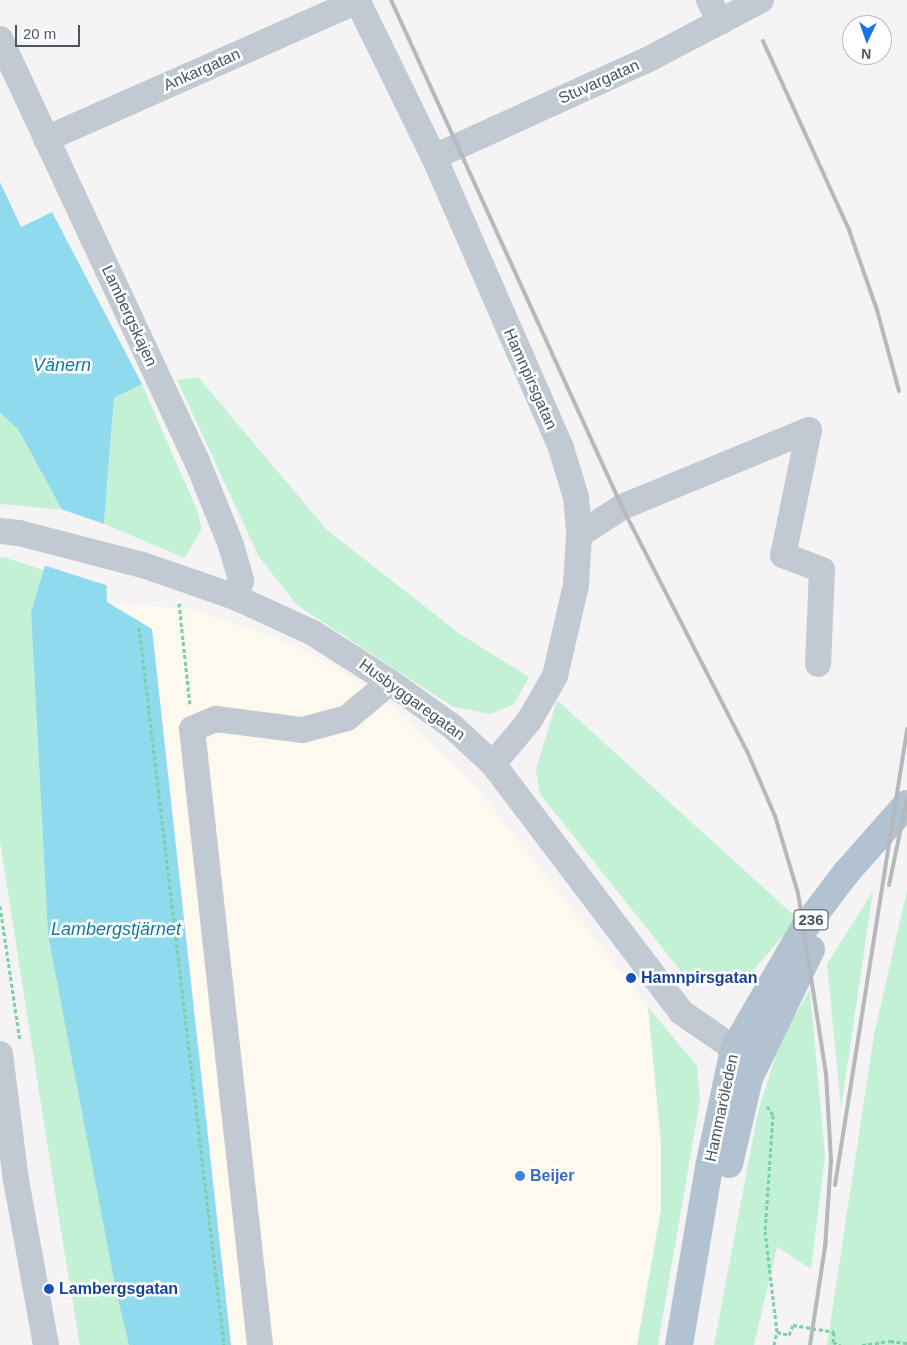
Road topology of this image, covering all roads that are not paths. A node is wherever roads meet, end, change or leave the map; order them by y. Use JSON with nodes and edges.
{"nodes":[{"id":1,"x":357,"y":0,"type":"edge"},
{"id":2,"x":760,"y":0,"type":"edge"},
{"id":3,"x":714,"y":11,"type":"edge"},
{"id":4,"x":0,"y":39,"type":"edge"},
{"id":5,"x":46,"y":139,"type":"junction"},
{"id":6,"x":434,"y":157,"type":"junction"},
{"id":7,"x":9,"y":532,"type":"edge"},
{"id":8,"x":580,"y":535,"type":"junction"},
{"id":9,"x":235,"y":597,"type":"junction"},
{"id":10,"x":818,"y":664,"type":"dead end"},
{"id":11,"x":390,"y":682,"type":"junction"},
{"id":12,"x":493,"y":764,"type":"junction"},
{"id":13,"x":907,"y":804,"type":"edge"},
{"id":14,"x":907,"y":826,"type":"edge"},
{"id":15,"x":0,"y":1054,"type":"edge"},
{"id":16,"x":746,"y":1063,"type":"junction"},
{"id":17,"x":8,"y":1183,"type":"edge"},
{"id":18,"x":46,"y":1345,"type":"edge"},
{"id":19,"x":260,"y":1345,"type":"edge"},
{"id":20,"x":679,"y":1345,"type":"edge"},
{"id":21,"x":697,"y":1345,"type":"edge"}],
"edges":[{"from":1,"to":5,"type":"street","name":"Ankargatan"},
{"from":1,"to":6,"type":"street","name":"Hamnpirsgatan"},
{"from":2,"to":3,"type":"street","name":"Stuvargatan"},
{"from":3,"to":6,"type":"street","name":"Stuvargatan"},
{"from":4,"to":5,"type":"street","name":"Lambergskajen"},
{"from":5,"to":9,"type":"street","name":"Lambergskajen"},
{"from":6,"to":8,"type":"street","name":"Hamnpirsgatan"},
{"from":7,"to":9,"type":"street","name":"Husbyggaregatan"},
{"from":8,"to":10,"type":"street"},
{"from":8,"to":12,"type":"street","name":"Hamnpirsgatan"},
{"from":9,"to":11,"type":"street","name":"Husbyggaregatan"},
{"from":11,"to":12,"type":"street","name":"Husbyggaregatan"},
{"from":11,"to":19,"type":"street"},
{"from":12,"to":16,"type":"street","name":"Husbyggaregatan"},
{"from":13,"to":16,"type":"main road","name":"Hammaröleden","number":"236"},
{"from":14,"to":16,"type":"main road","name":"Hammaröleden","number":"236"},
{"from":15,"to":17,"type":"street"},
{"from":16,"to":20,"type":"main road","name":"Hammaröleden","number":"236"},
{"from":16,"to":21,"type":"main road","name":"Hammaröleden","number":"236"},
{"from":17,"to":18,"type":"street"}]}
